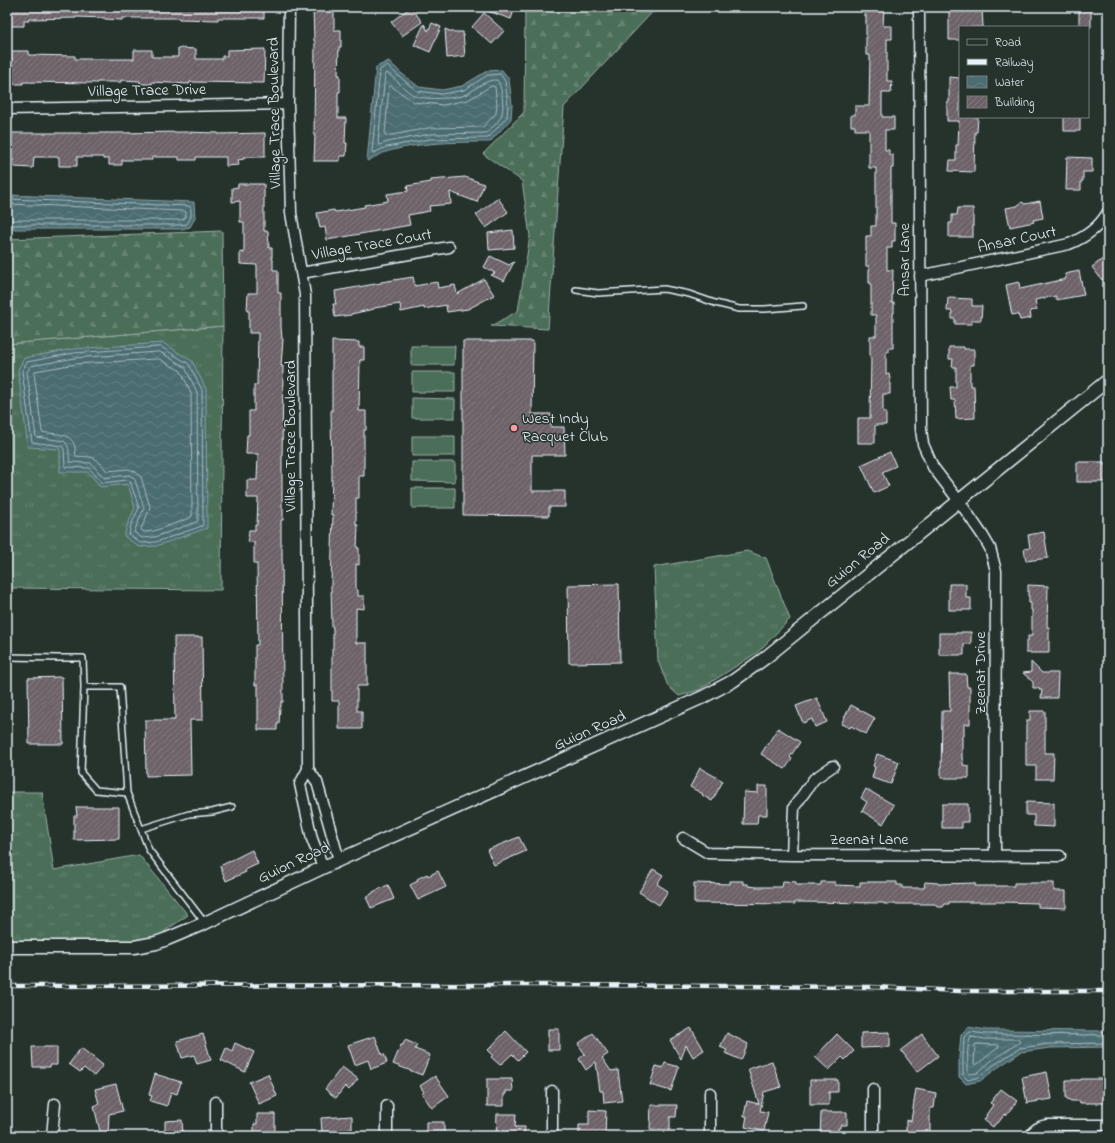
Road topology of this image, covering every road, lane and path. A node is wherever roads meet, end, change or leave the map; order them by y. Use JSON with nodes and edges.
{"nodes":[{"id":1,"x":289,"y":7,"type":"edge"},
{"id":2,"x":919,"y":7,"type":"edge"},
{"id":3,"x":288,"y":104,"type":"junction"},
{"id":4,"x":7,"y":109,"type":"edge"},
{"id":5,"x":1108,"y":212,"type":"edge"},
{"id":6,"x":449,"y":247,"type":"dead end"},
{"id":7,"x":301,"y":273,"type":"junction"},
{"id":8,"x":920,"y":276,"type":"junction"},
{"id":9,"x":576,"y":290,"type":"dead end"},
{"id":10,"x":803,"y":306,"type":"dead end"},
{"id":11,"x":1108,"y":380,"type":"edge"},
{"id":12,"x":959,"y":501,"type":"junction"},
{"id":13,"x":7,"y":657,"type":"edge"},
{"id":14,"x":84,"y":687,"type":"junction"},
{"id":15,"x":833,"y":766,"type":"dead end"},
{"id":16,"x":308,"y":769,"type":"junction"},
{"id":17,"x":128,"y":793,"type":"junction"},
{"id":18,"x":232,"y":807,"type":"dead end"},
{"id":19,"x":141,"y":830,"type":"junction"},
{"id":20,"x":683,"y":838,"type":"dead end"},
{"id":21,"x":792,"y":855,"type":"junction"},
{"id":22,"x":995,"y":856,"type":"junction"},
{"id":23,"x":1060,"y":856,"type":"dead end"},
{"id":24,"x":339,"y":860,"type":"junction"},
{"id":25,"x":323,"y":867,"type":"junction"},
{"id":26,"x":205,"y":923,"type":"junction"},
{"id":27,"x":7,"y":947,"type":"edge"},
{"id":28,"x":873,"y":1090,"type":"dead end"},
{"id":29,"x":552,"y":1091,"type":"dead end"},
{"id":30,"x":710,"y":1093,"type":"dead end"},
{"id":31,"x":216,"y":1102,"type":"dead end"},
{"id":32,"x":55,"y":1104,"type":"dead end"},
{"id":33,"x":386,"y":1106,"type":"dead end"},
{"id":34,"x":1108,"y":1125,"type":"edge"},
{"id":35,"x":52,"y":1136,"type":"edge"},
{"id":36,"x":216,"y":1136,"type":"edge"},
{"id":37,"x":387,"y":1136,"type":"edge"},
{"id":38,"x":552,"y":1136,"type":"edge"},
{"id":39,"x":710,"y":1136,"type":"edge"},
{"id":40,"x":873,"y":1136,"type":"edge"},
{"id":41,"x":1030,"y":1136,"type":"edge"}],
"edges":[{"from":1,"to":3,"type":"street","name":"Village Trace Boulevard"},
{"from":2,"to":8,"type":"street","name":"Ansar Lane"},
{"from":3,"to":4,"type":"street","name":"Village Trace Drive"},
{"from":3,"to":7,"type":"street","name":"Village Trace Boulevard"},
{"from":5,"to":8,"type":"street","name":"Ansar Court"},
{"from":6,"to":7,"type":"street","name":"Village Trace Court"},
{"from":7,"to":16,"type":"street","name":"Village Trace Boulevard"},
{"from":8,"to":12,"type":"street","name":"Ansar Lane"},
{"from":9,"to":10,"type":"lane"},
{"from":11,"to":12,"type":"street","name":"Guion Road"},
{"from":12,"to":22,"type":"street","name":"Zeenat Drive"},
{"from":12,"to":24,"type":"street","name":"Guion Road"},
{"from":13,"to":14,"type":"lane"},
{"from":14,"to":17,"type":"lane"},
{"from":14,"to":17,"type":"lane"},
{"from":15,"to":21,"type":"street"},
{"from":16,"to":24,"type":"street"},
{"from":16,"to":25,"type":"street"},
{"from":17,"to":19,"type":"lane"},
{"from":18,"to":19,"type":"lane"},
{"from":19,"to":26,"type":"lane"},
{"from":20,"to":21,"type":"street","name":"Zeenat Lane"},
{"from":21,"to":22,"type":"street","name":"Zeenat Lane"},
{"from":22,"to":23,"type":"street","name":"Zeenat Lane"},
{"from":24,"to":25,"type":"street","name":"Guion Road"},
{"from":25,"to":26,"type":"street","name":"Guion Road"},
{"from":26,"to":27,"type":"street","name":"Guion Road"},
{"from":28,"to":40,"type":"street"},
{"from":29,"to":38,"type":"street"},
{"from":30,"to":39,"type":"street"},
{"from":31,"to":36,"type":"street"},
{"from":32,"to":35,"type":"street"},
{"from":33,"to":37,"type":"street"},
{"from":34,"to":41,"type":"street"}]}
